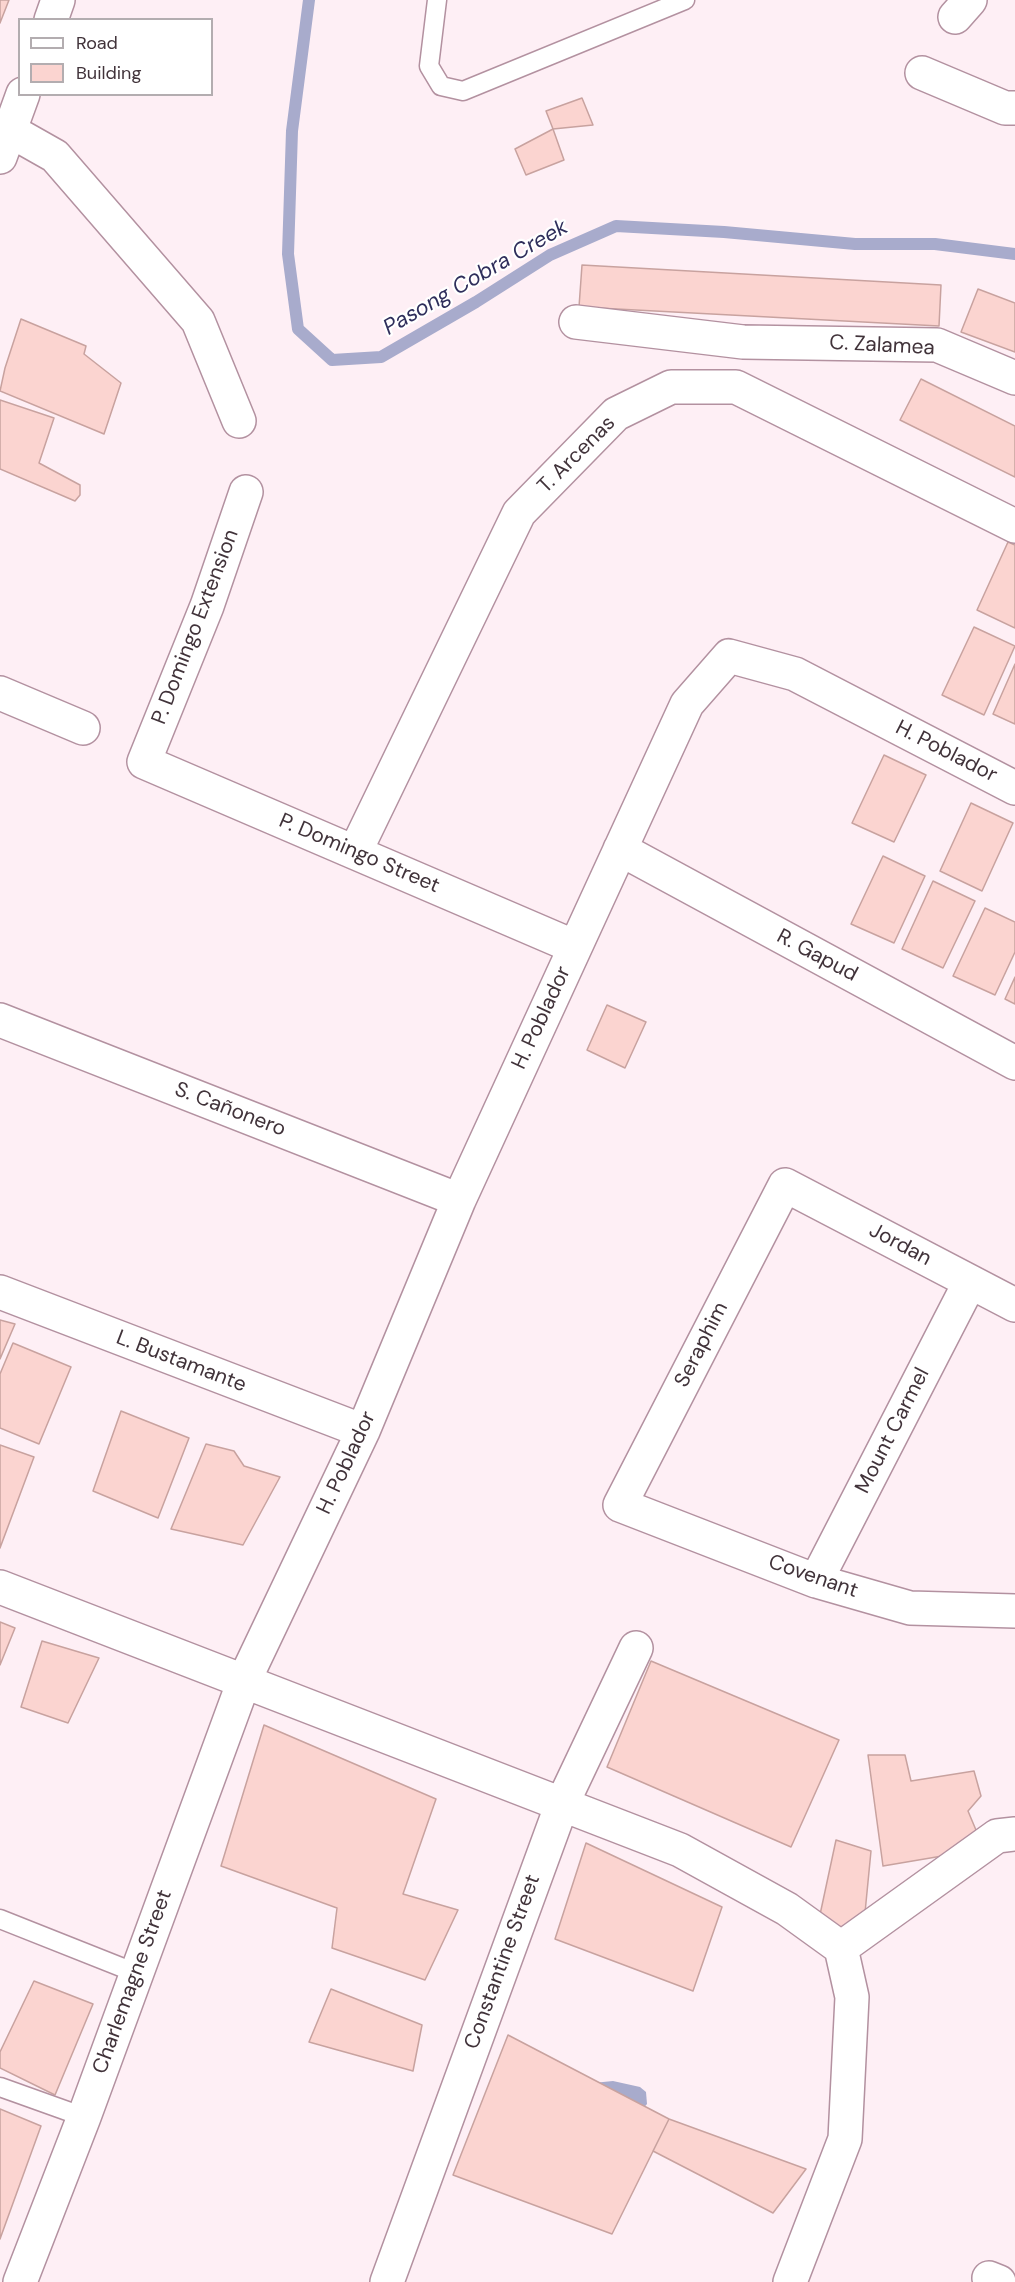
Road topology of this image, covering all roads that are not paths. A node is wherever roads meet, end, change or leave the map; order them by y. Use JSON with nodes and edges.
{"nodes":[{"id":1,"x":58,"y":0,"type":"edge"},
{"id":2,"x":437,"y":0,"type":"edge"},
{"id":3,"x":685,"y":0,"type":"edge"},
{"id":4,"x":52,"y":18,"type":"edge"},
{"id":5,"x":922,"y":73,"type":"dead end"},
{"id":6,"x":21,"y":96,"type":"edge"},
{"id":7,"x":1015,"y":108,"type":"edge"},
{"id":8,"x":5,"y":144,"type":"edge"},
{"id":9,"x":576,"y":322,"type":"dead end"},
{"id":10,"x":743,"y":342,"type":"junction"},
{"id":11,"x":1015,"y":378,"type":"edge"},
{"id":12,"x":736,"y":387,"type":"junction"},
{"id":13,"x":239,"y":421,"type":"dead end"},
{"id":14,"x":246,"y":492,"type":"dead end"},
{"id":15,"x":1015,"y":526,"type":"edge"},
{"id":16,"x":0,"y":693,"type":"edge"},
{"id":17,"x":83,"y":728,"type":"dead end"},
{"id":18,"x":144,"y":762,"type":"joint"},
{"id":19,"x":1015,"y":788,"type":"edge"},
{"id":20,"x":620,"y":849,"type":"junction"},
{"id":21,"x":356,"y":852,"type":"junction"},
{"id":22,"x":575,"y":947,"type":"junction"},
{"id":23,"x":0,"y":1020,"type":"edge"},
{"id":24,"x":1015,"y":1063,"type":"edge"},
{"id":25,"x":785,"y":1185,"type":"joint"},
{"id":26,"x":459,"y":1200,"type":"junction"},
{"id":27,"x":970,"y":1282,"type":"junction"},
{"id":28,"x":0,"y":1292,"type":"edge"},
{"id":29,"x":1015,"y":1305,"type":"edge"},
{"id":30,"x":363,"y":1431,"type":"junction"},
{"id":31,"x":620,"y":1505,"type":"joint"},
{"id":32,"x":816,"y":1581,"type":"junction"},
{"id":33,"x":0,"y":1587,"type":"edge"},
{"id":34,"x":1015,"y":1611,"type":"edge"},
{"id":35,"x":636,"y":1648,"type":"dead end"},
{"id":36,"x":244,"y":1681,"type":"junction"},
{"id":37,"x":562,"y":1804,"type":"junction"},
{"id":38,"x":1015,"y":1834,"type":"edge"},
{"id":39,"x":0,"y":1919,"type":"edge"},
{"id":40,"x":841,"y":1948,"type":"junction"},
{"id":41,"x":136,"y":1973,"type":"junction"},
{"id":42,"x":0,"y":2087,"type":"edge"},
{"id":43,"x":84,"y":2117,"type":"junction"},
{"id":44,"x":20,"y":2282,"type":"edge"},
{"id":45,"x":387,"y":2282,"type":"edge"},
{"id":46,"x":790,"y":2282,"type":"edge"}],
"edges":[{"from":1,"to":4,"type":"street"},
{"from":2,"to":3,"type":"lane"},
{"from":5,"to":7,"type":"street"},
{"from":6,"to":8,"type":"street"},
{"from":8,"to":13,"type":"street"},
{"from":9,"to":10,"type":"street","name":"C. Zalamea"},
{"from":10,"to":11,"type":"street","name":"C. Zalamea"},
{"from":10,"to":12,"type":"street"},
{"from":12,"to":15,"type":"street","name":"T. Arcenas"},
{"from":12,"to":21,"type":"street","name":"T. Arcenas"},
{"from":14,"to":18,"type":"street","name":"P. Domingo Extension"},
{"from":16,"to":17,"type":"street"},
{"from":18,"to":21,"type":"street","name":"P. Domingo Street"},
{"from":19,"to":20,"type":"street","name":"H. Poblador"},
{"from":20,"to":22,"type":"street","name":"H. Poblador"},
{"from":20,"to":24,"type":"street","name":"R. Gapud"},
{"from":21,"to":22,"type":"street","name":"P. Domingo Street"},
{"from":22,"to":26,"type":"street","name":"H. Poblador"},
{"from":23,"to":26,"type":"street","name":"S. Cañonero"},
{"from":25,"to":27,"type":"street","name":"Jordan"},
{"from":25,"to":31,"type":"street","name":"Seraphim"},
{"from":26,"to":30,"type":"street","name":"H. Poblador"},
{"from":27,"to":29,"type":"street","name":"Jordan"},
{"from":27,"to":32,"type":"street","name":"Mount Carmel"},
{"from":28,"to":30,"type":"street","name":"L. Bustamante"},
{"from":30,"to":36,"type":"street","name":"H. Poblador"},
{"from":31,"to":32,"type":"street","name":"Covenant"},
{"from":32,"to":34,"type":"street","name":"Covenant"},
{"from":33,"to":36,"type":"street"},
{"from":35,"to":37,"type":"street","name":"Constantine Street"},
{"from":36,"to":37,"type":"street"},
{"from":36,"to":41,"type":"street","name":"Charlemagne Street"},
{"from":37,"to":40,"type":"street"},
{"from":37,"to":45,"type":"street","name":"Constantine Street"},
{"from":38,"to":40,"type":"street"},
{"from":39,"to":41,"type":"lane"},
{"from":40,"to":46,"type":"street"},
{"from":41,"to":43,"type":"street","name":"Charlemagne Street"},
{"from":42,"to":43,"type":"lane"},
{"from":43,"to":44,"type":"street","name":"Charlemagne Street"}]}
